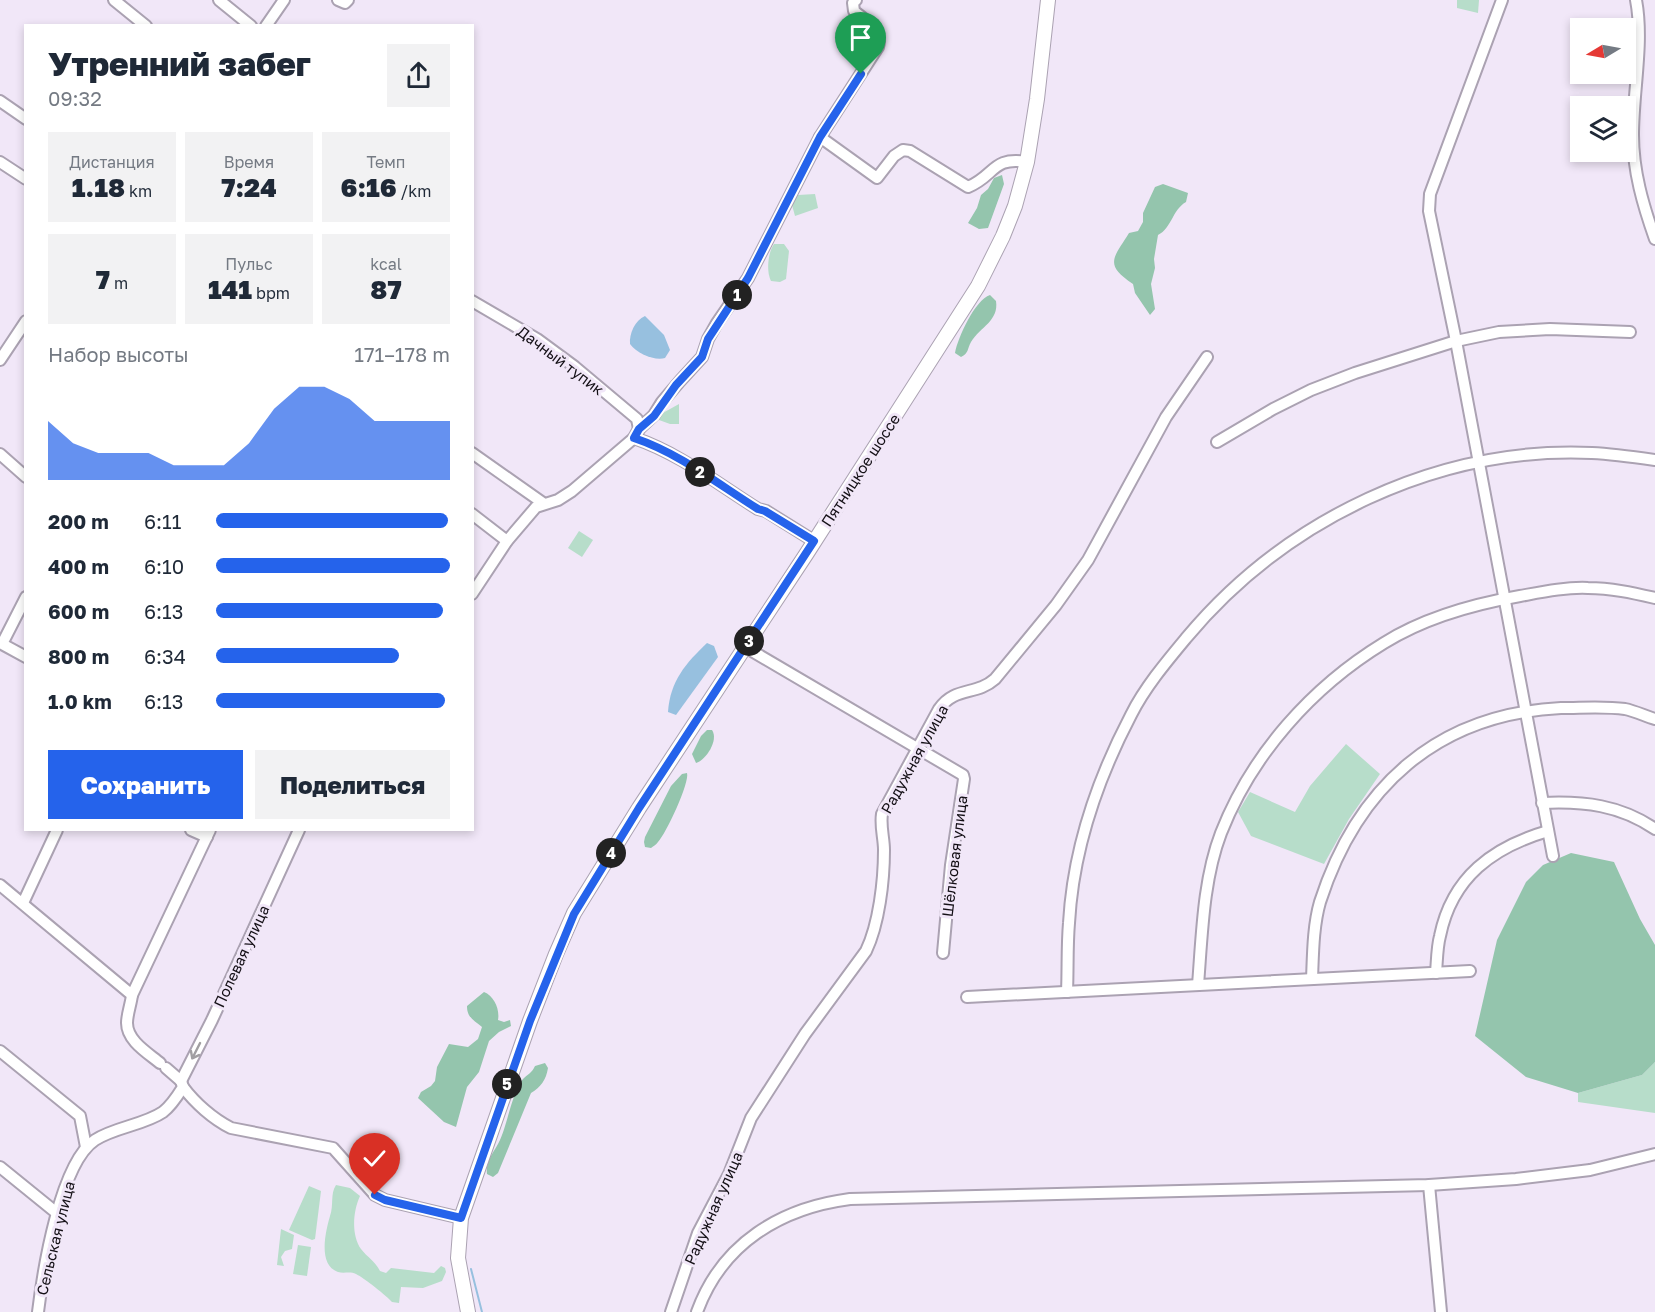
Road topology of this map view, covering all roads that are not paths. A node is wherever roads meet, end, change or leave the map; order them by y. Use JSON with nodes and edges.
{"nodes":[{"id":1,"x":114,"y":0,"type":"edge"},
{"id":2,"x":219,"y":0,"type":"edge"},
{"id":3,"x":284,"y":0,"type":"edge"},
{"id":4,"x":338,"y":0,"type":"edge"},
{"id":5,"x":348,"y":0,"type":"edge"},
{"id":6,"x":1048,"y":0,"type":"edge"},
{"id":7,"x":1502,"y":0,"type":"edge"},
{"id":8,"x":1636,"y":0,"type":"edge"},
{"id":9,"x":855,"y":6,"type":"edge"},
{"id":10,"x":144,"y":24,"type":"edge"},
{"id":11,"x":249,"y":24,"type":"edge"},
{"id":12,"x":267,"y":24,"type":"edge"},
{"id":13,"x":0,"y":101,"type":"edge"},
{"id":14,"x":24,"y":118,"type":"edge"},
{"id":15,"x":820,"y":137,"type":"junction"},
{"id":16,"x":0,"y":162,"type":"edge"},
{"id":17,"x":1027,"y":162,"type":"junction"},
{"id":18,"x":24,"y":178,"type":"edge"},
{"id":19,"x":1655,"y":239,"type":"edge"},
{"id":20,"x":474,"y":302,"type":"edge"},
{"id":21,"x":24,"y":324,"type":"edge"},
{"id":22,"x":1629,"y":332,"type":"dead end"},
{"id":23,"x":1456,"y":341,"type":"junction"},
{"id":24,"x":1207,"y":357,"type":"dead end"},
{"id":25,"x":0,"y":360,"type":"edge"},
{"id":26,"x":637,"y":434,"type":"junction"},
{"id":27,"x":1217,"y":442,"type":"dead end"},
{"id":28,"x":0,"y":454,"type":"edge"},
{"id":29,"x":474,"y":454,"type":"edge"},
{"id":30,"x":1655,"y":460,"type":"edge"},
{"id":31,"x":1478,"y":462,"type":"junction"},
{"id":32,"x":24,"y":475,"type":"edge"},
{"id":33,"x":543,"y":503,"type":"junction"},
{"id":34,"x":474,"y":515,"type":"edge"},
{"id":35,"x":507,"y":541,"type":"junction"},
{"id":36,"x":814,"y":541,"type":"junction"},
{"id":37,"x":474,"y":591,"type":"edge"},
{"id":38,"x":1655,"y":598,"type":"edge"},
{"id":39,"x":1504,"y":599,"type":"junction"},
{"id":40,"x":24,"y":601,"type":"edge"},
{"id":41,"x":2,"y":644,"type":"edge"},
{"id":42,"x":745,"y":647,"type":"junction"},
{"id":43,"x":24,"y":656,"type":"edge"},
{"id":44,"x":1525,"y":711,"type":"junction"},
{"id":45,"x":1655,"y":719,"type":"edge"},
{"id":46,"x":919,"y":747,"type":"junction"},
{"id":47,"x":1542,"y":803,"type":"junction"},
{"id":48,"x":1655,"y":829,"type":"edge"},
{"id":49,"x":57,"y":831,"type":"edge"},
{"id":50,"x":299,"y":831,"type":"edge"},
{"id":51,"x":1548,"y":831,"type":"junction"},
{"id":52,"x":208,"y":833,"type":"edge"},
{"id":53,"x":1553,"y":856,"type":"dead end"},
{"id":54,"x":0,"y":885,"type":"edge"},
{"id":55,"x":23,"y":903,"type":"junction"},
{"id":56,"x":943,"y":953,"type":"dead end"},
{"id":57,"x":1470,"y":971,"type":"dead end"},
{"id":58,"x":1436,"y":973,"type":"junction"},
{"id":59,"x":1312,"y":979,"type":"junction"},
{"id":60,"x":1198,"y":985,"type":"junction"},
{"id":61,"x":1067,"y":992,"type":"junction"},
{"id":62,"x":132,"y":995,"type":"junction"},
{"id":63,"x":967,"y":997,"type":"dead end"},
{"id":64,"x":0,"y":1051,"type":"edge"},
{"id":65,"x":182,"y":1084,"type":"junction"},
{"id":66,"x":86,"y":1147,"type":"junction"},
{"id":67,"x":1655,"y":1154,"type":"edge"},
{"id":68,"x":0,"y":1167,"type":"edge"},
{"id":69,"x":1429,"y":1185,"type":"junction"},
{"id":70,"x":58,"y":1214,"type":"junction"},
{"id":71,"x":461,"y":1218,"type":"junction"},
{"id":72,"x":38,"y":1312,"type":"edge"},
{"id":73,"x":468,"y":1312,"type":"edge"},
{"id":74,"x":671,"y":1312,"type":"edge"},
{"id":75,"x":697,"y":1312,"type":"edge"},
{"id":76,"x":1441,"y":1312,"type":"edge"}],
"edges":[{"from":1,"to":10,"type":"street"},
{"from":2,"to":11,"type":"street"},
{"from":3,"to":12,"type":"street"},
{"from":4,"to":5,"type":"street"},
{"from":6,"to":17,"type":"main road","name":"Пятницкое шоссе"},
{"from":7,"to":23,"type":"street"},
{"from":8,"to":19,"type":"street"},
{"from":9,"to":15,"type":"street"},
{"from":13,"to":14,"type":"street"},
{"from":15,"to":17,"type":"street"},
{"from":15,"to":26,"type":"street"},
{"from":16,"to":18,"type":"street"},
{"from":17,"to":36,"type":"main road","name":"Пятницкое шоссе"},
{"from":20,"to":26,"type":"street","name":"Дачный тупик"},
{"from":21,"to":25,"type":"street"},
{"from":22,"to":23,"type":"street"},
{"from":23,"to":27,"type":"street"},
{"from":23,"to":31,"type":"street"},
{"from":24,"to":46,"type":"street","name":"Радужная улица"},
{"from":26,"to":33,"type":"street"},
{"from":26,"to":36,"type":"street"},
{"from":28,"to":32,"type":"street"},
{"from":29,"to":33,"type":"street"},
{"from":30,"to":31,"type":"street"},
{"from":31,"to":39,"type":"street"},
{"from":31,"to":61,"type":"street"},
{"from":33,"to":35,"type":"street"},
{"from":34,"to":35,"type":"street"},
{"from":35,"to":37,"type":"street"},
{"from":36,"to":42,"type":"main road","name":"Пятницкое шоссе"},
{"from":38,"to":39,"type":"street"},
{"from":39,"to":44,"type":"street"},
{"from":39,"to":60,"type":"street"},
{"from":40,"to":41,"type":"street"},
{"from":41,"to":43,"type":"street"},
{"from":42,"to":46,"type":"street"},
{"from":42,"to":71,"type":"main road","name":"Пятницкое шоссе"},
{"from":44,"to":45,"type":"street"},
{"from":44,"to":47,"type":"street"},
{"from":44,"to":59,"type":"street"},
{"from":46,"to":56,"type":"street","name":"Шёлковая улица"},
{"from":46,"to":74,"type":"street","name":"Радужная улица"},
{"from":47,"to":48,"type":"street"},
{"from":47,"to":51,"type":"street"},
{"from":49,"to":55,"type":"street"},
{"from":50,"to":65,"type":"street","name":"Полевая улица","one_way":true},
{"from":51,"to":53,"type":"street"},
{"from":51,"to":58,"type":"street"},
{"from":52,"to":62,"type":"street"},
{"from":54,"to":55,"type":"street"},
{"from":55,"to":62,"type":"street"},
{"from":57,"to":58,"type":"street"},
{"from":58,"to":59,"type":"street"},
{"from":59,"to":60,"type":"street"},
{"from":60,"to":61,"type":"street"},
{"from":61,"to":63,"type":"street"},
{"from":62,"to":65,"type":"street"},
{"from":64,"to":66,"type":"street"},
{"from":65,"to":66,"type":"street","name":"Сельская улица"},
{"from":65,"to":71,"type":"street"},
{"from":66,"to":70,"type":"street","name":"Сельская улица"},
{"from":67,"to":69,"type":"street"},
{"from":68,"to":70,"type":"street"},
{"from":69,"to":75,"type":"street"},
{"from":69,"to":76,"type":"street"},
{"from":70,"to":72,"type":"street","name":"Сельская улица"},
{"from":71,"to":73,"type":"main road","name":"Пятницкое шоссе"}]}
